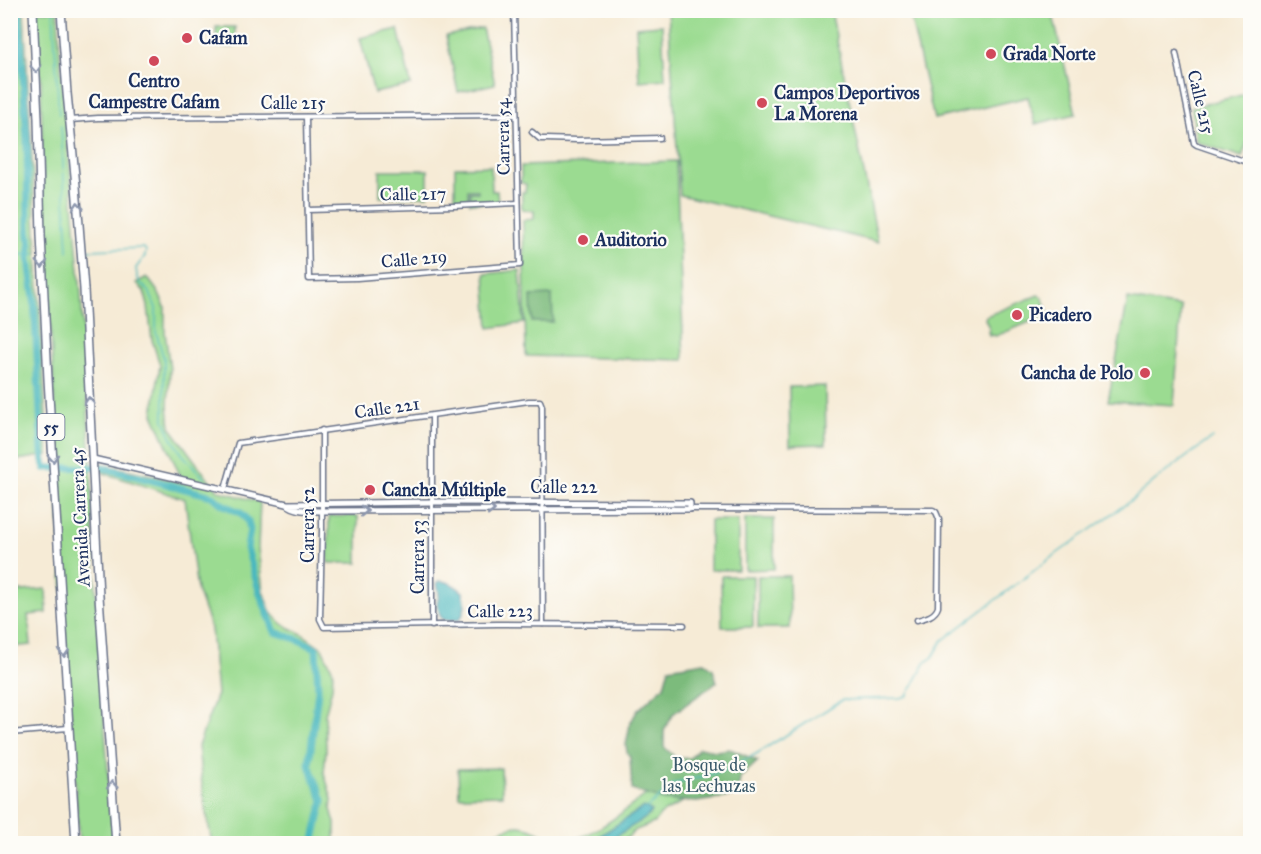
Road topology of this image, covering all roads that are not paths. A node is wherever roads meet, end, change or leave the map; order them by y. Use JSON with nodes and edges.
{"nodes":[{"id":1,"x":33,"y":10,"type":"edge"},
{"id":2,"x":61,"y":10,"type":"edge"},
{"id":3,"x":514,"y":10,"type":"edge"},
{"id":4,"x":1176,"y":53,"type":"dead end"},
{"id":5,"x":516,"y":115,"type":"junction"},
{"id":6,"x":306,"y":117,"type":"junction"},
{"id":7,"x":70,"y":120,"type":"junction"},
{"id":8,"x":532,"y":132,"type":"dead end"},
{"id":9,"x":660,"y":138,"type":"dead end"},
{"id":10,"x":1251,"y":145,"type":"edge"},
{"id":11,"x":518,"y":203,"type":"junction"},
{"id":12,"x":308,"y":210,"type":"junction"},
{"id":13,"x":521,"y":264,"type":"joint"},
{"id":14,"x":432,"y":416,"type":"junction"},
{"id":15,"x":321,"y":430,"type":"junction"},
{"id":16,"x":93,"y":459,"type":"junction"},
{"id":17,"x":225,"y":489,"type":"junction"},
{"id":18,"x":432,"y":502,"type":"junction"},
{"id":19,"x":543,"y":502,"type":"junction"},
{"id":20,"x":690,"y":506,"type":"junction"},
{"id":21,"x":322,"y":507,"type":"junction"},
{"id":22,"x":543,"y":510,"type":"junction"},
{"id":23,"x":432,"y":511,"type":"junction"},
{"id":24,"x":320,"y":620,"type":"joint"},
{"id":25,"x":916,"y":620,"type":"dead end"},
{"id":26,"x":543,"y":624,"type":"junction"},
{"id":27,"x":684,"y":625,"type":"dead end"},
{"id":28,"x":432,"y":626,"type":"junction"},
{"id":29,"x":68,"y":728,"type":"junction"},
{"id":30,"x":10,"y":733,"type":"edge"},
{"id":31,"x":76,"y":843,"type":"edge"},
{"id":32,"x":116,"y":843,"type":"edge"}],
"edges":[{"from":1,"to":29,"type":"highway","name":"Avenida Carrera 45","number":"55","one_way":true},
{"from":2,"to":7,"type":"highway","name":"Avenida Carrera 45","number":"55"},
{"from":3,"to":5,"type":"street","name":"Carrera 54"},
{"from":4,"to":10,"type":"street","name":"Calle 215"},
{"from":5,"to":6,"type":"street","name":"Calle 215"},
{"from":5,"to":11,"type":"street","name":"Carrera 54"},
{"from":6,"to":7,"type":"street","name":"Calle 215"},
{"from":6,"to":12,"type":"street"},
{"from":16,"to":7,"type":"highway","name":"Avenida Carrera 45","number":"55","one_way":true},
{"from":8,"to":9,"type":"street"},
{"from":11,"to":12,"type":"street","name":"Calle 217"},
{"from":11,"to":13,"type":"street","name":"Carrera 54"},
{"from":12,"to":13,"type":"street","name":"Calle 219"},
{"from":14,"to":15,"type":"street","name":"Calle 221"},
{"from":14,"to":18,"type":"street","name":"Carrera 53"},
{"from":14,"to":19,"type":"street","name":"Calle 221"},
{"from":15,"to":17,"type":"street","name":"Calle 221"},
{"from":15,"to":21,"type":"street","name":"Carrera 52"},
{"from":16,"to":17,"type":"street","name":"Calle 222"},
{"from":32,"to":16,"type":"highway","name":"Avenida Carrera 45","number":"55","one_way":true},
{"from":17,"to":21,"type":"street","name":"Calle 222"},
{"from":18,"to":19,"type":"street","name":"Calle 222"},
{"from":18,"to":21,"type":"street","name":"Calle 222"},
{"from":18,"to":23,"type":"street","name":"Carrera 53"},
{"from":19,"to":20,"type":"street","name":"Calle 222"},
{"from":19,"to":22,"type":"street"},
{"from":20,"to":22,"type":"street","name":"Calle 222"},
{"from":20,"to":25,"type":"street","name":"Calle 222"},
{"from":21,"to":23,"type":"street","name":"Calle 222","one_way":true},
{"from":21,"to":24,"type":"street","name":"Carrera 52"},
{"from":23,"to":22,"type":"street","name":"Calle 222","one_way":true},
{"from":22,"to":26,"type":"street"},
{"from":23,"to":28,"type":"street","name":"Carrera 53"},
{"from":24,"to":28,"type":"street","name":"Calle 223"},
{"from":26,"to":27,"type":"street","name":"Calle 223"},
{"from":26,"to":28,"type":"street","name":"Calle 223"},
{"from":29,"to":30,"type":"street"},
{"from":29,"to":31,"type":"highway","name":"Avenida Carrera 45","number":"55"}]}
